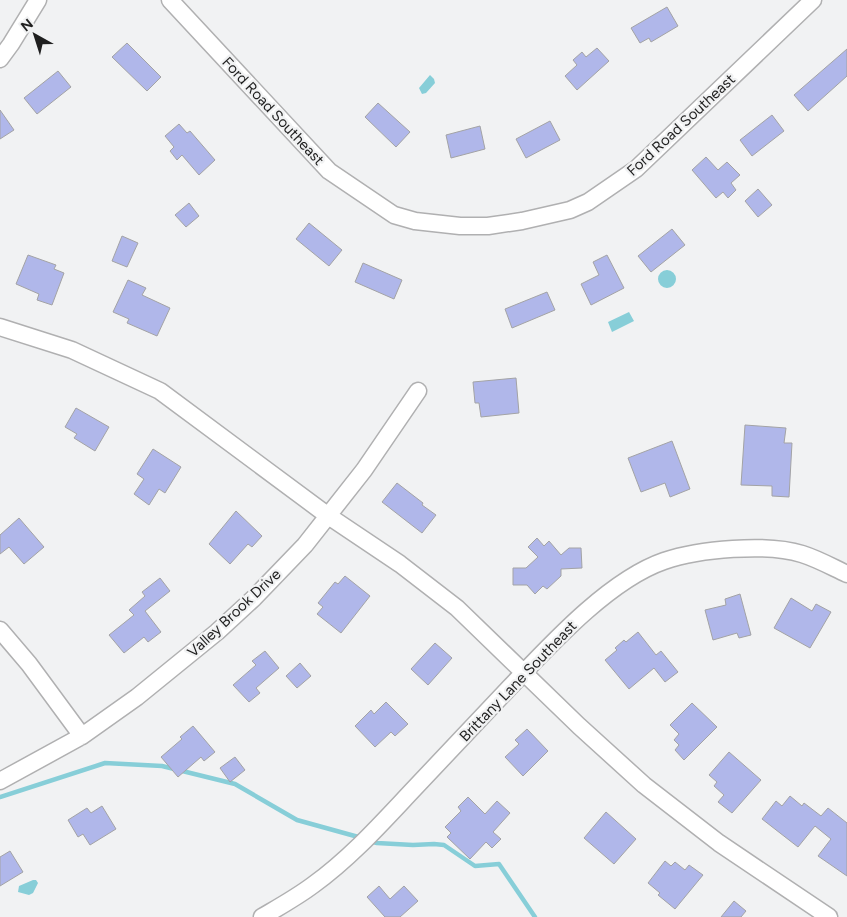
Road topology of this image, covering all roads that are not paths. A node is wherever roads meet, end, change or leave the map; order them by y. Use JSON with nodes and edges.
{"nodes":[{"id":1,"x":38,"y":0,"type":"edge"},
{"id":2,"x":170,"y":0,"type":"edge"},
{"id":3,"x":813,"y":0,"type":"edge"},
{"id":4,"x":0,"y":59,"type":"edge"},
{"id":5,"x":0,"y":328,"type":"edge"},
{"id":6,"x":418,"y":390,"type":"dead end"},
{"id":7,"x":327,"y":515,"type":"junction"},
{"id":8,"x":847,"y":574,"type":"edge"},
{"id":9,"x":0,"y":630,"type":"edge"},
{"id":10,"x":524,"y":672,"type":"junction"},
{"id":11,"x":82,"y":736,"type":"junction"},
{"id":12,"x":0,"y":781,"type":"edge"},
{"id":13,"x":262,"y":917,"type":"edge"},
{"id":14,"x":830,"y":917,"type":"edge"}],
"edges":[{"from":1,"to":4,"type":"street"},
{"from":2,"to":3,"type":"street","name":"Ford Road Southeast"},
{"from":5,"to":7,"type":"street"},
{"from":6,"to":7,"type":"street","name":"Valley Brook Drive"},
{"from":7,"to":10,"type":"street"},
{"from":7,"to":11,"type":"street","name":"Valley Brook Drive"},
{"from":8,"to":10,"type":"street","name":"Brittany Lane Southeast"},
{"from":9,"to":11,"type":"street"},
{"from":10,"to":13,"type":"street","name":"Brittany Lane Southeast"},
{"from":10,"to":14,"type":"street"},
{"from":11,"to":12,"type":"street","name":"Valley Brook Drive"}]}
